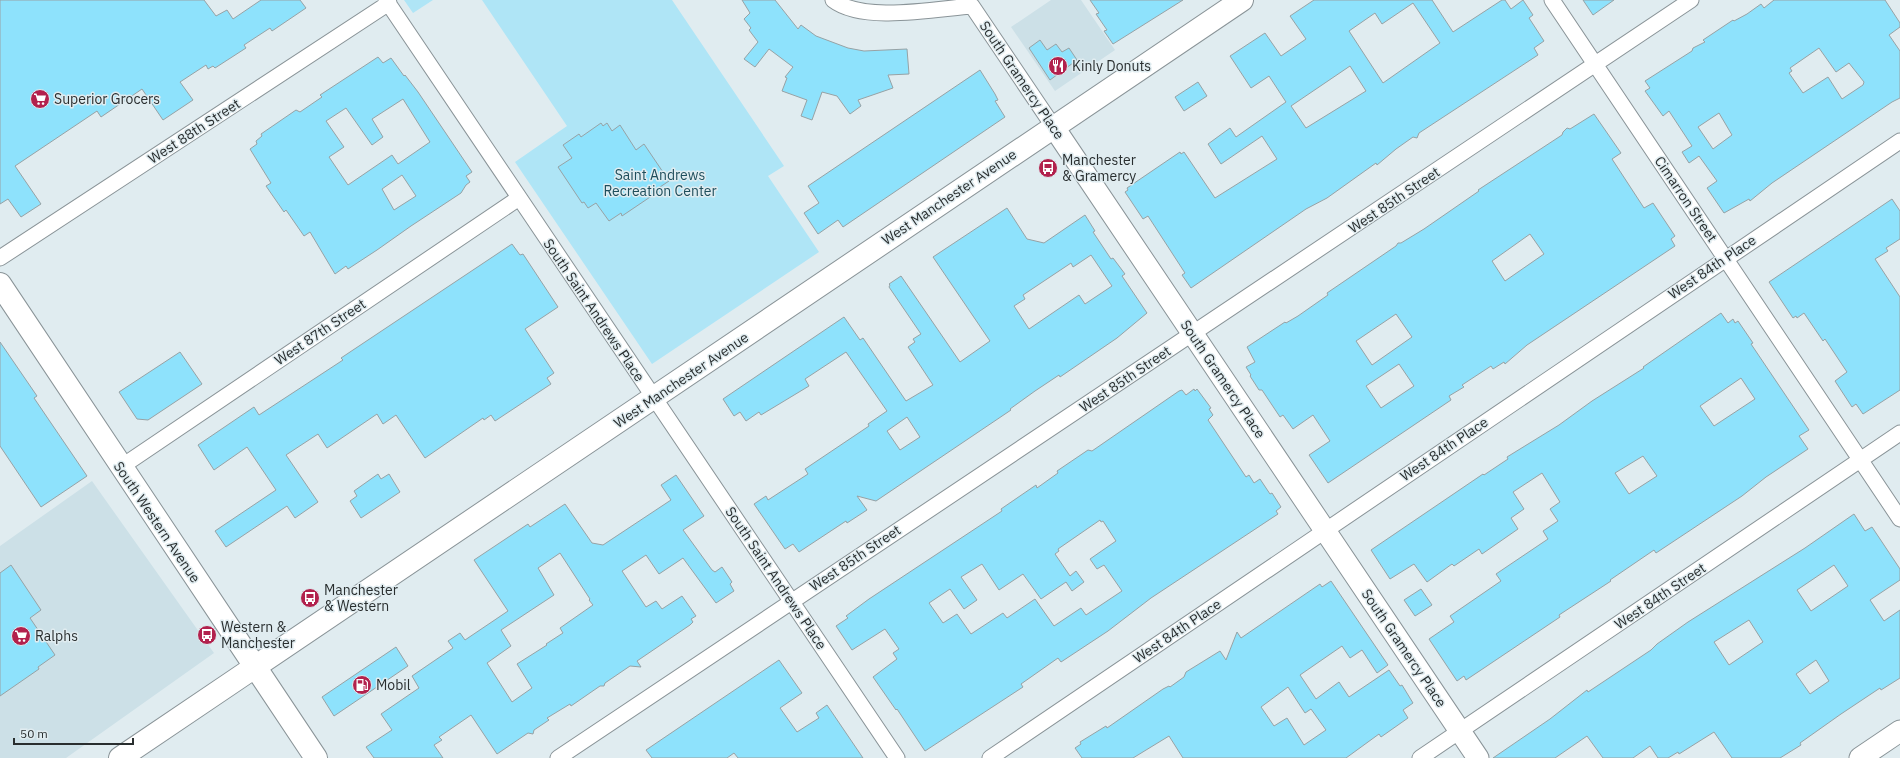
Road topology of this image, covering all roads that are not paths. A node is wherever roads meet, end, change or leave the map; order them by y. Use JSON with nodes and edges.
{"nodes":[{"id":1,"x":833,"y":0,"type":"edge"},
{"id":2,"x":1242,"y":0,"type":"edge"},
{"id":3,"x":1552,"y":0,"type":"edge"},
{"id":4,"x":1691,"y":0,"type":"edge"},
{"id":5,"x":388,"y":2,"type":"edge"},
{"id":6,"x":974,"y":3,"type":"edge"},
{"id":7,"x":1596,"y":65,"type":"junction"},
{"id":8,"x":1053,"y":126,"type":"junction"},
{"id":9,"x":1900,"y":141,"type":"edge"},
{"id":10,"x":519,"y":198,"type":"junction"},
{"id":11,"x":0,"y":258,"type":"edge"},
{"id":12,"x":1725,"y":258,"type":"junction"},
{"id":13,"x":0,"y":284,"type":"edge"},
{"id":14,"x":1193,"y":334,"type":"junction"},
{"id":15,"x":654,"y":398,"type":"junction"},
{"id":16,"x":1900,"y":433,"type":"edge"},
{"id":17,"x":1861,"y":460,"type":"junction"},
{"id":18,"x":121,"y":467,"type":"junction"},
{"id":19,"x":1900,"y":519,"type":"edge"},
{"id":20,"x":1325,"y":530,"type":"junction"},
{"id":21,"x":792,"y":600,"type":"junction"},
{"id":22,"x":254,"y":666,"type":"junction"},
{"id":23,"x":1460,"y":731,"type":"junction"},
{"id":24,"x":1900,"y":731,"type":"edge"},
{"id":25,"x":120,"y":758,"type":"edge"},
{"id":26,"x":316,"y":758,"type":"edge"},
{"id":27,"x":558,"y":758,"type":"edge"},
{"id":28,"x":897,"y":758,"type":"edge"},
{"id":29,"x":990,"y":758,"type":"edge"},
{"id":30,"x":1420,"y":758,"type":"edge"},
{"id":31,"x":1478,"y":758,"type":"edge"},
{"id":32,"x":1860,"y":758,"type":"edge"}],
"edges":[{"from":1,"to":6,"type":"street"},
{"from":2,"to":8,"type":"main road","name":"West Manchester Avenue"},
{"from":3,"to":7,"type":"street","name":"Cimarron Street"},
{"from":4,"to":7,"type":"street","name":"West 85th Street"},
{"from":5,"to":10,"type":"street","name":"South Saint Andrews Place"},
{"from":5,"to":11,"type":"street","name":"West 88th Street"},
{"from":6,"to":8,"type":"street","name":"South Gramercy Place"},
{"from":7,"to":12,"type":"street","name":"Cimarron Street"},
{"from":7,"to":14,"type":"street","name":"West 85th Street"},
{"from":8,"to":14,"type":"street","name":"South Gramercy Place"},
{"from":8,"to":15,"type":"main road","name":"West Manchester Avenue"},
{"from":9,"to":12,"type":"street","name":"West 84th Place"},
{"from":10,"to":15,"type":"street","name":"South Saint Andrews Place"},
{"from":10,"to":18,"type":"street","name":"West 87th Street"},
{"from":12,"to":17,"type":"street","name":"Cimarron Street"},
{"from":12,"to":20,"type":"street","name":"West 84th Place"},
{"from":13,"to":18,"type":"main road","name":"South Western Avenue"},
{"from":14,"to":20,"type":"street","name":"South Gramercy Place"},
{"from":14,"to":21,"type":"street","name":"West 85th Street"},
{"from":15,"to":21,"type":"street","name":"South Saint Andrews Place"},
{"from":15,"to":22,"type":"main road","name":"West Manchester Avenue"},
{"from":16,"to":17,"type":"street","name":"West 84th Street"},
{"from":17,"to":19,"type":"street","name":"Cimarron Street"},
{"from":17,"to":23,"type":"street","name":"West 84th Street"},
{"from":18,"to":22,"type":"main road","name":"South Western Avenue"},
{"from":20,"to":23,"type":"street","name":"South Gramercy Place"},
{"from":20,"to":29,"type":"street","name":"West 84th Place"},
{"from":21,"to":27,"type":"street","name":"West 85th Street"},
{"from":21,"to":28,"type":"street","name":"South Saint Andrews Place"},
{"from":22,"to":25,"type":"main road","name":"West Manchester Avenue"},
{"from":22,"to":26,"type":"main road","name":"South Western Avenue"},
{"from":23,"to":30,"type":"street","name":"West 84th Street"},
{"from":23,"to":31,"type":"street","name":"South Gramercy Place"},
{"from":24,"to":32,"type":"street"}]}
